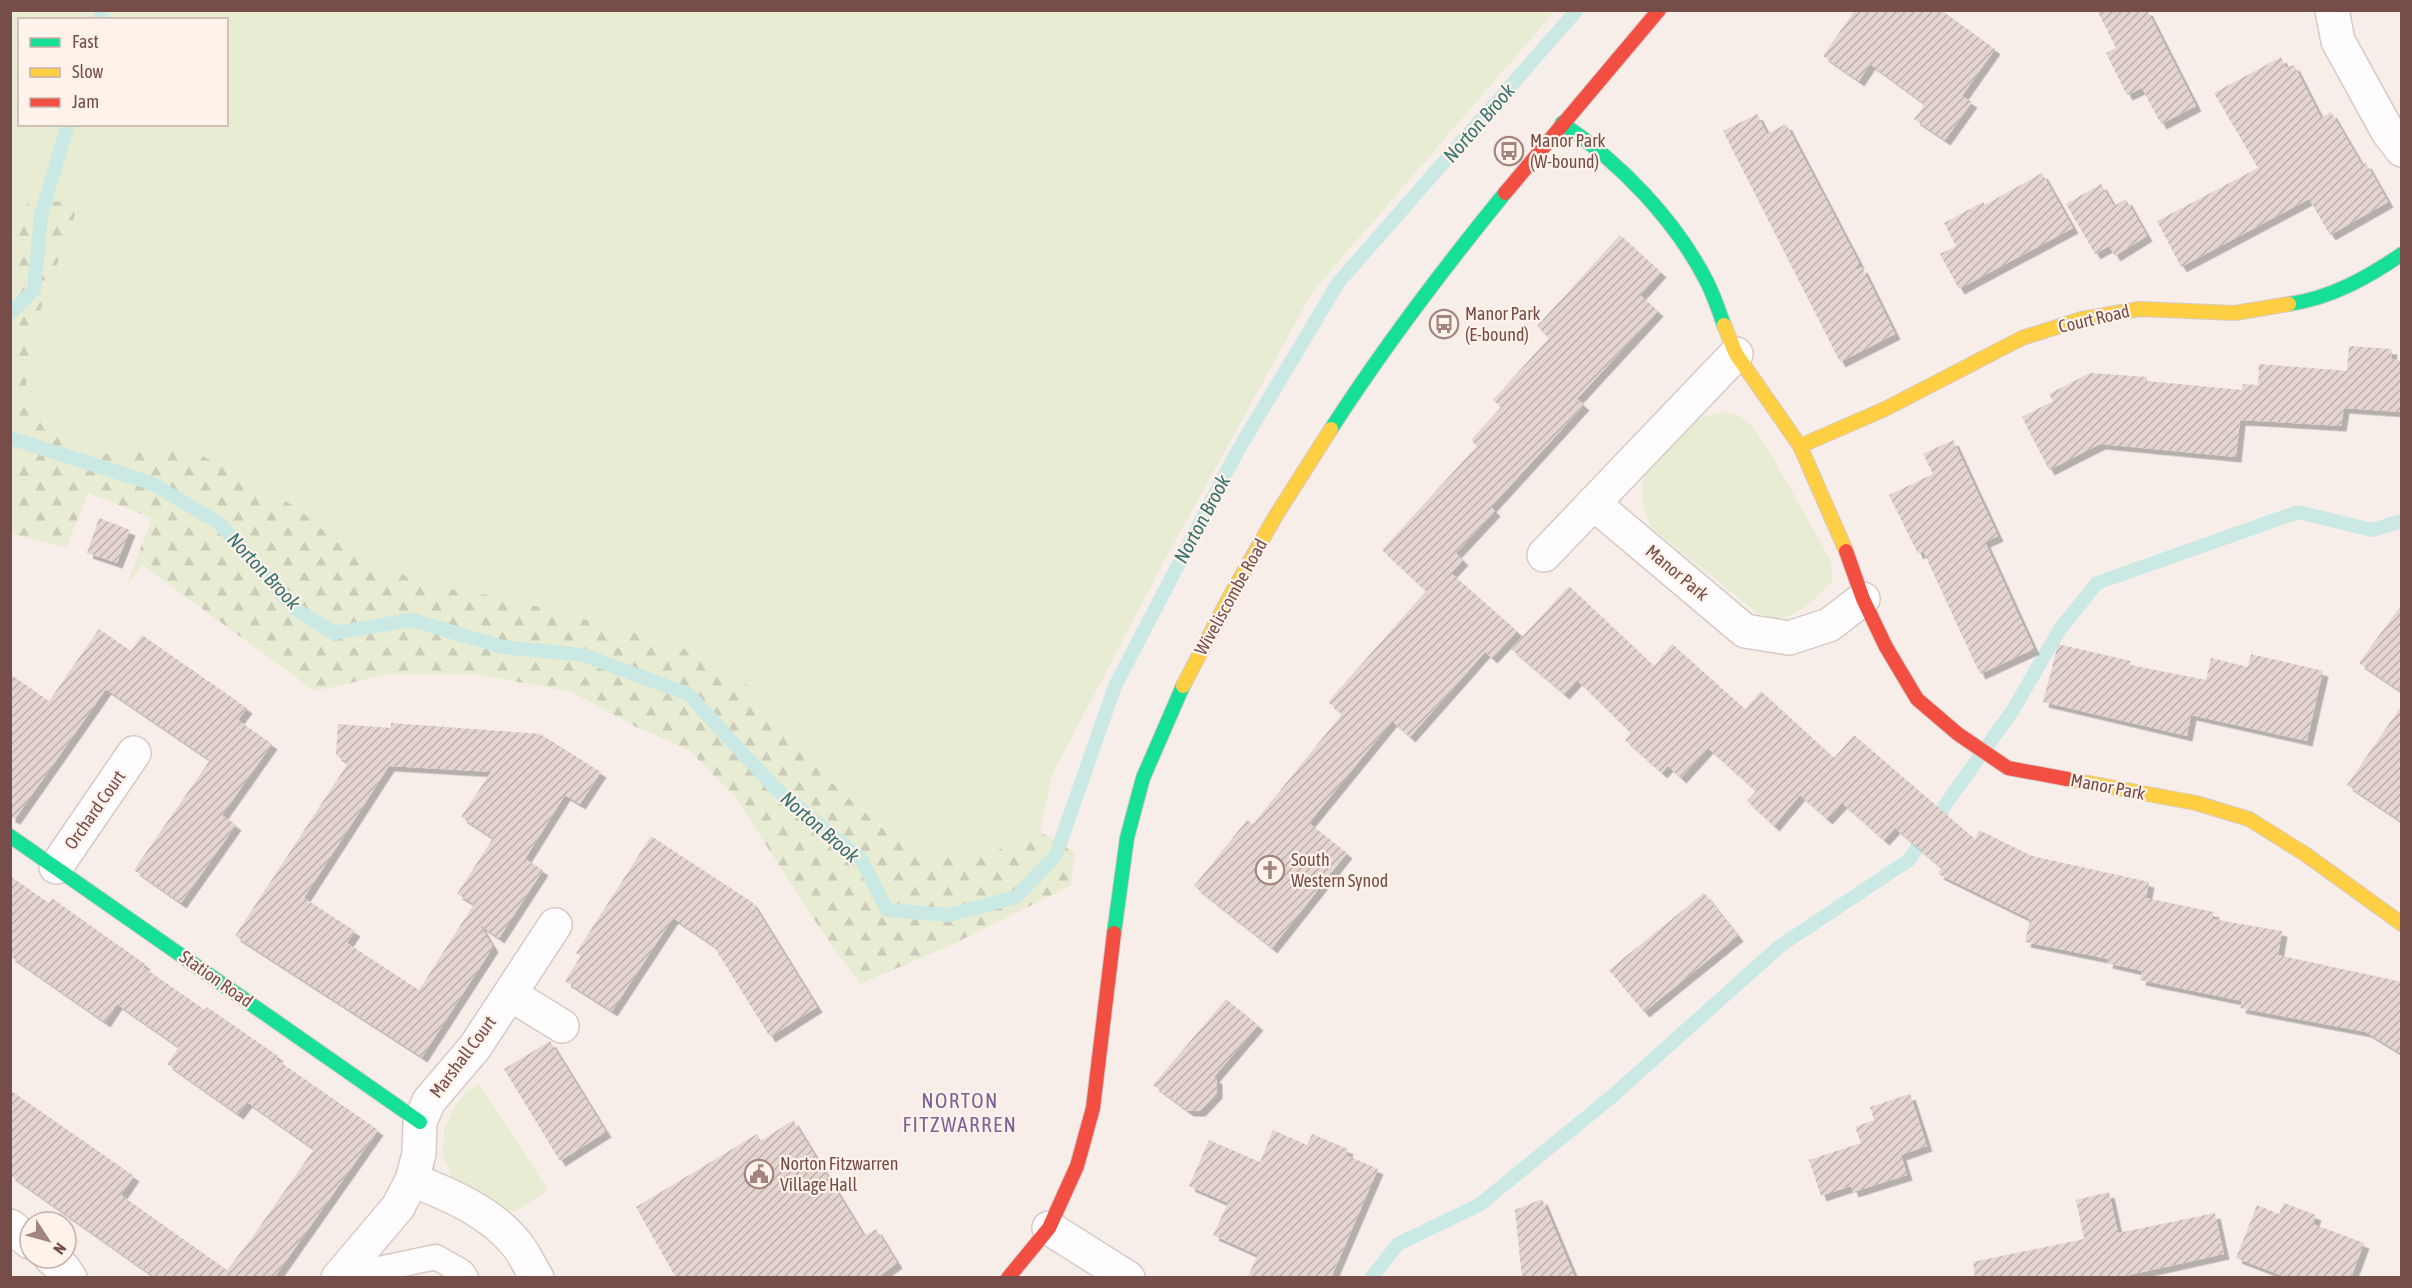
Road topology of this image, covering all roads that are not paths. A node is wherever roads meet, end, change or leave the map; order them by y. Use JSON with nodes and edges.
{"nodes":[{"id":1,"x":1659,"y":10,"type":"edge"},
{"id":2,"x":2332,"y":10,"type":"edge"},
{"id":3,"x":1562,"y":123,"type":"junction"},
{"id":4,"x":2402,"y":150,"type":"edge"},
{"id":5,"x":2402,"y":254,"type":"edge"},
{"id":6,"x":1736,"y":354,"type":"junction"},
{"id":7,"x":1800,"y":446,"type":"junction"},
{"id":8,"x":1593,"y":502,"type":"junction"},
{"id":9,"x":1544,"y":555,"type":"dead end"},
{"id":10,"x":1863,"y":599,"type":"junction"},
{"id":11,"x":135,"y":753,"type":"dead end"},
{"id":12,"x":10,"y":836,"type":"edge"},
{"id":13,"x":56,"y":867,"type":"junction"},
{"id":14,"x":2402,"y":924,"type":"edge"},
{"id":15,"x":555,"y":925,"type":"dead end"},
{"id":16,"x":510,"y":994,"type":"junction"},
{"id":17,"x":562,"y":1026,"type":"dead end"},
{"id":18,"x":420,"y":1122,"type":"junction"},
{"id":19,"x":412,"y":1180,"type":"junction"},
{"id":20,"x":1049,"y":1228,"type":"junction"},
{"id":21,"x":347,"y":1267,"type":"edge"},
{"id":22,"x":466,"y":1278,"type":"edge"},
{"id":23,"x":537,"y":1278,"type":"edge"},
{"id":24,"x":1008,"y":1278,"type":"edge"},
{"id":25,"x":1128,"y":1278,"type":"edge"}],
"edges":[{"from":1,"to":3,"type":"street","name":"Wiveliscombe Road"},
{"from":2,"to":4,"type":"street"},
{"from":3,"to":6,"type":"street","name":"Manor Park"},
{"from":3,"to":20,"type":"street","name":"Wiveliscombe Road"},
{"from":5,"to":7,"type":"street","name":"Court Road"},
{"from":6,"to":7,"type":"street","name":"Manor Park"},
{"from":6,"to":8,"type":"street"},
{"from":7,"to":10,"type":"street","name":"Manor Park"},
{"from":8,"to":9,"type":"street"},
{"from":8,"to":10,"type":"street","name":"Manor Park"},
{"from":10,"to":14,"type":"street","name":"Manor Park"},
{"from":11,"to":13,"type":"street","name":"Orchard Court"},
{"from":12,"to":13,"type":"street","name":"Station Road"},
{"from":13,"to":18,"type":"street","name":"Station Road"},
{"from":15,"to":16,"type":"street","name":"Marshall Court"},
{"from":16,"to":17,"type":"street"},
{"from":16,"to":18,"type":"street","name":"Marshall Court"},
{"from":18,"to":19,"type":"street"},
{"from":19,"to":21,"type":"street"},
{"from":19,"to":23,"type":"street"},
{"from":20,"to":24,"type":"street","name":"Wiveliscombe Road"},
{"from":20,"to":25,"type":"street"},
{"from":21,"to":22,"type":"lane"}]}
